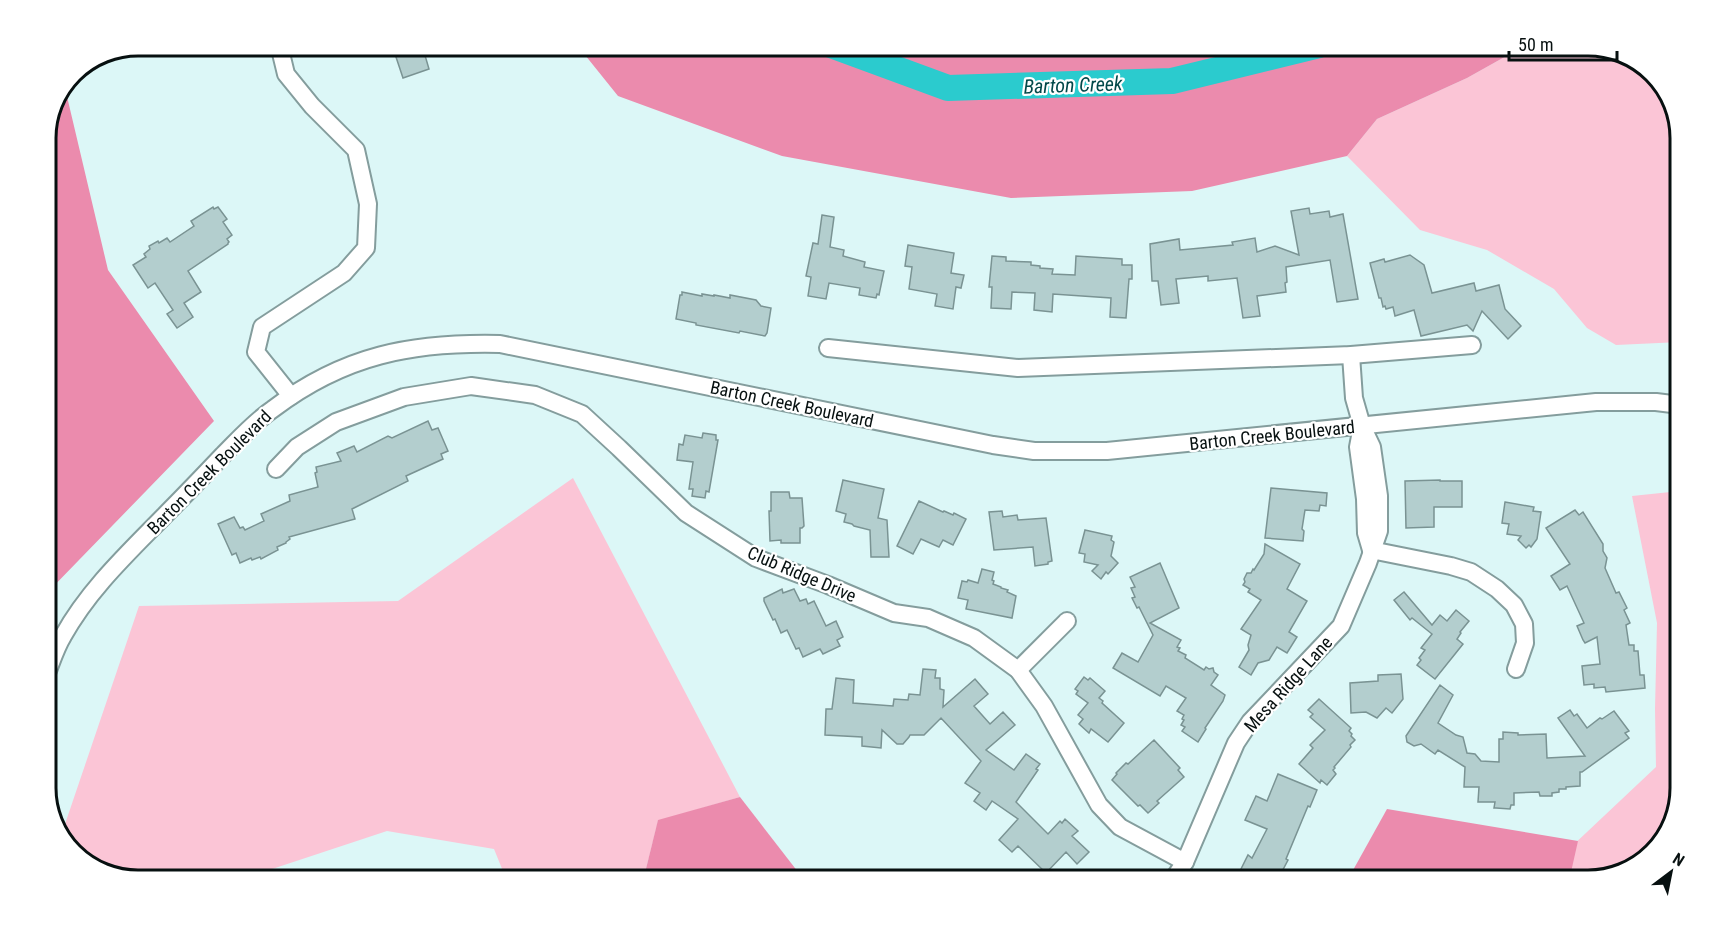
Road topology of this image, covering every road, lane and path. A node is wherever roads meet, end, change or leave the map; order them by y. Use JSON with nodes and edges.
{"nodes":[{"id":1,"x":282,"y":56,"type":"edge"},
{"id":2,"x":1472,"y":345,"type":"dead end"},
{"id":3,"x":828,"y":348,"type":"dead end"},
{"id":4,"x":1351,"y":355,"type":"junction"},
{"id":5,"x":291,"y":396,"type":"junction"},
{"id":6,"x":1669,"y":404,"type":"edge"},
{"id":7,"x":1362,"y":426,"type":"junction"},
{"id":8,"x":276,"y":470,"type":"dead end"},
{"id":9,"x":1371,"y":550,"type":"junction"},
{"id":10,"x":1067,"y":621,"type":"dead end"},
{"id":11,"x":56,"y":651,"type":"edge"},
{"id":12,"x":1516,"y":669,"type":"dead end"},
{"id":13,"x":1018,"y":670,"type":"junction"},
{"id":14,"x":1185,"y":862,"type":"junction"},
{"id":15,"x":1180,"y":870,"type":"edge"}],
"edges":[{"from":1,"to":5,"type":"street"},
{"from":2,"to":4,"type":"street"},
{"from":3,"to":4,"type":"street"},
{"from":4,"to":7,"type":"street","name":"Mesa Ridge Lane"},
{"from":5,"to":7,"type":"street","name":"Barton Creek Boulevard"},
{"from":5,"to":11,"type":"street","name":"Barton Creek Boulevard"},
{"from":6,"to":7,"type":"street","name":"Barton Creek Boulevard"},
{"from":7,"to":9,"type":"street","name":"Mesa Ridge Lane"},
{"from":8,"to":13,"type":"street","name":"Club Ridge Drive"},
{"from":9,"to":12,"type":"street"},
{"from":9,"to":14,"type":"street","name":"Mesa Ridge Lane"},
{"from":10,"to":13,"type":"street"},
{"from":13,"to":14,"type":"street","name":"Club Ridge Drive"},
{"from":14,"to":15,"type":"street","name":"Mesa Ridge Lane"}]}
